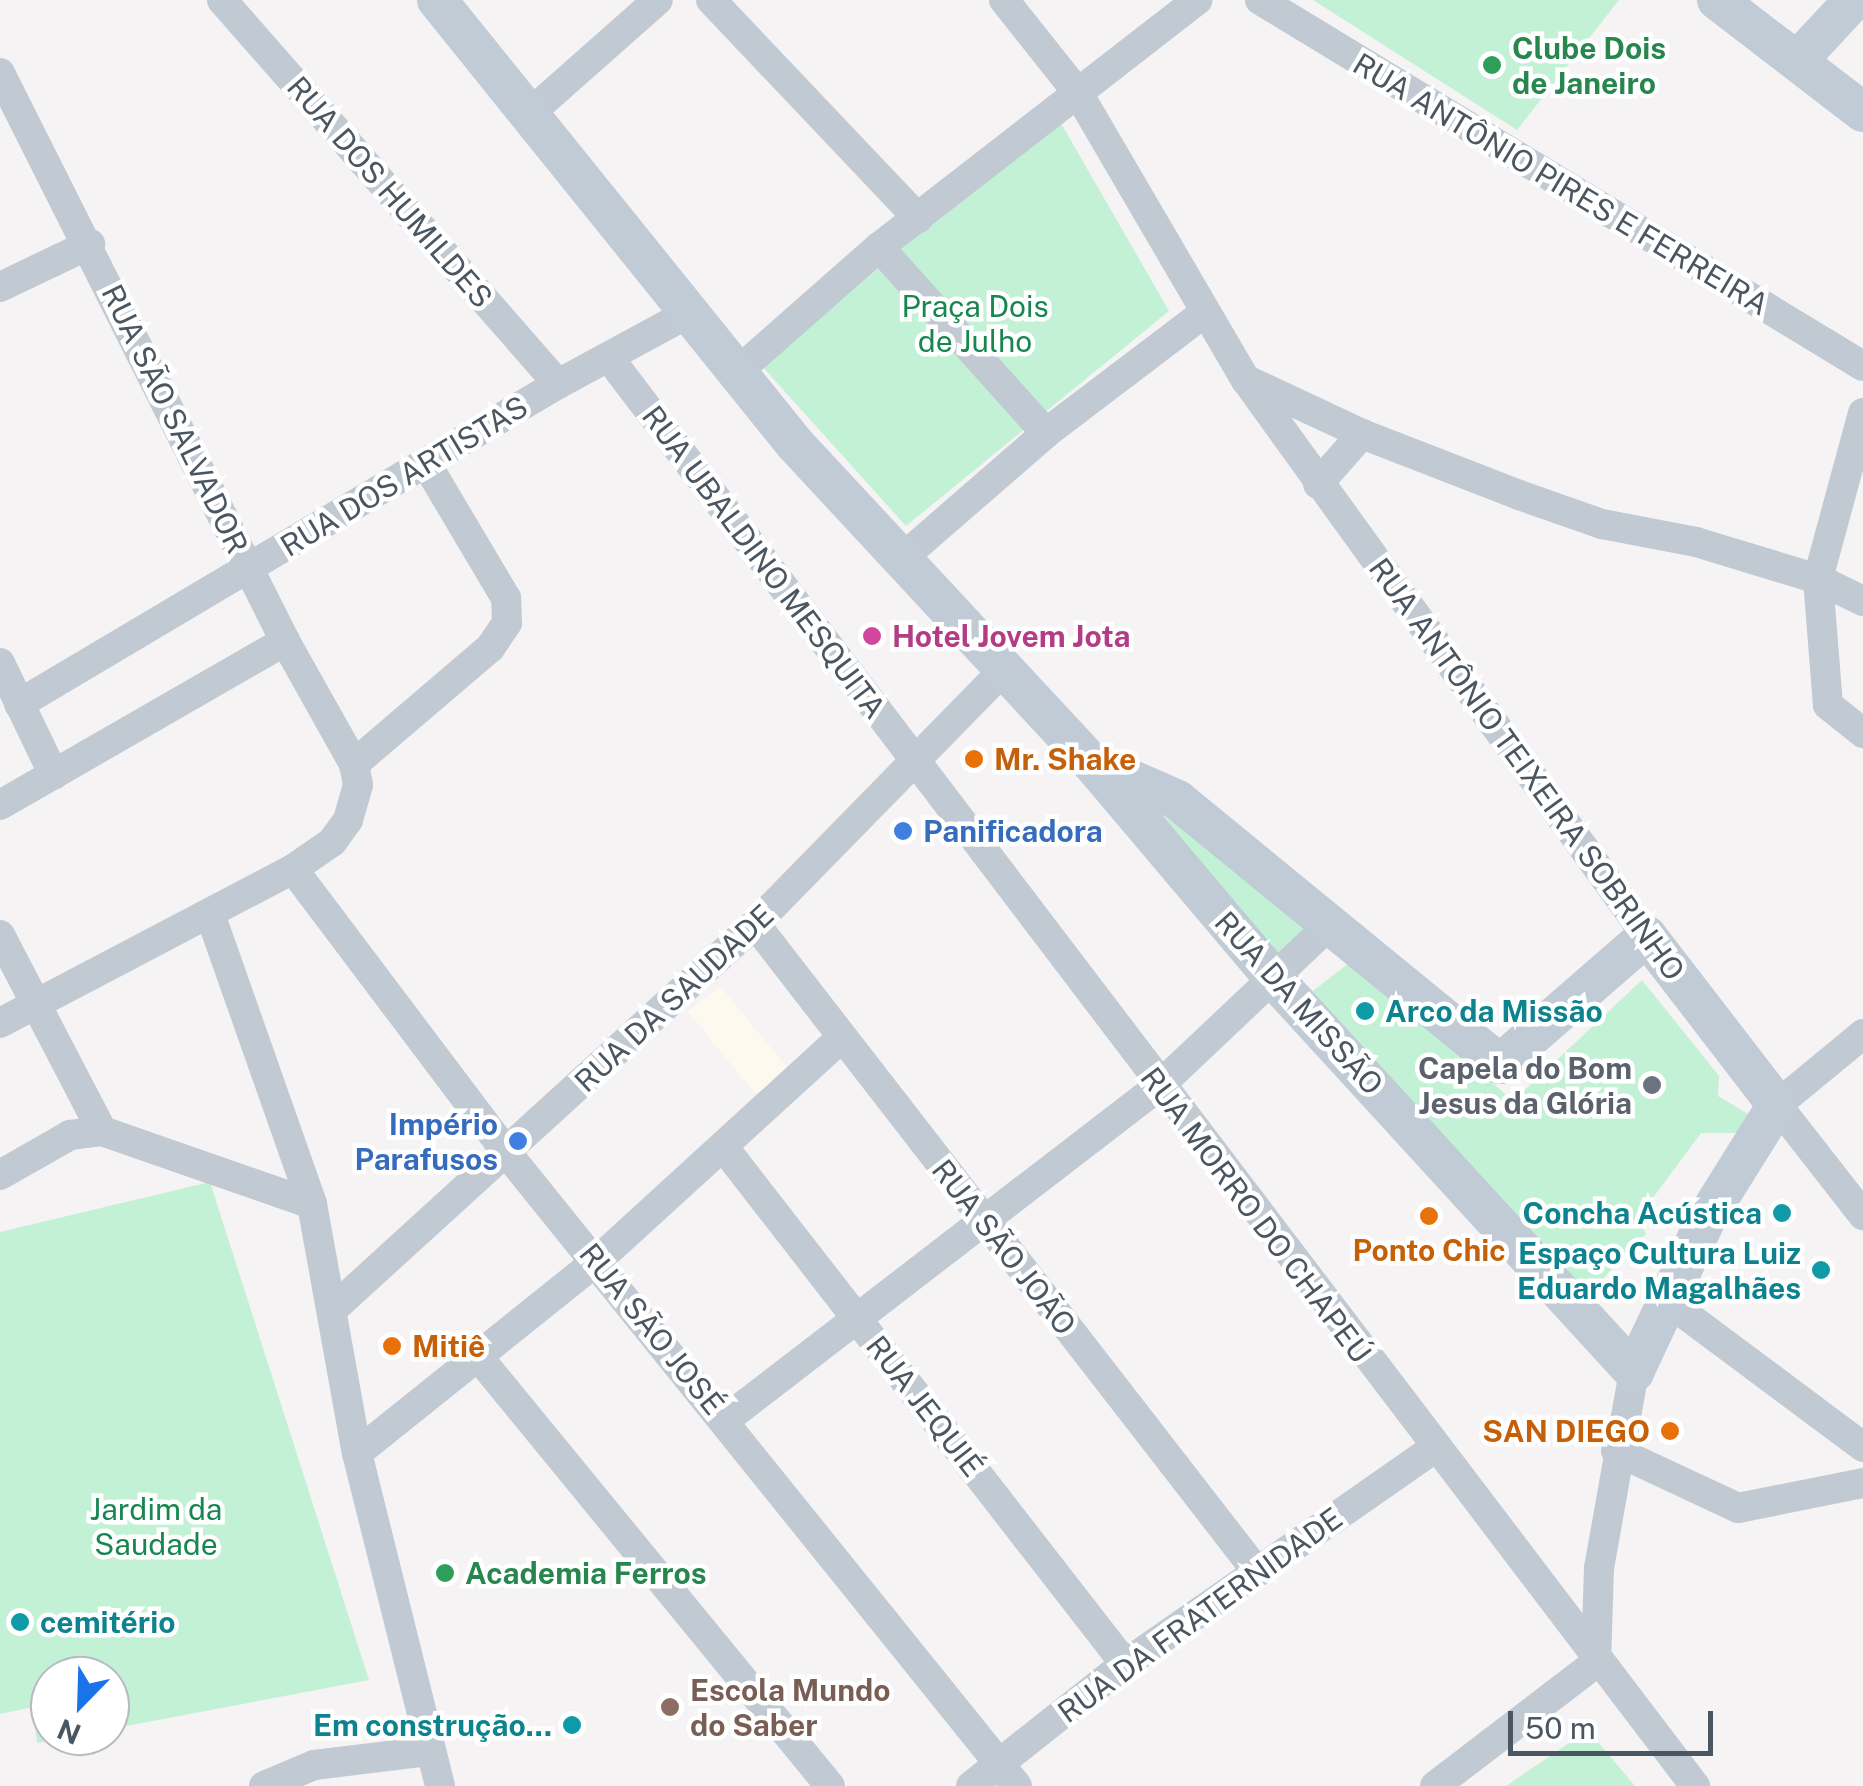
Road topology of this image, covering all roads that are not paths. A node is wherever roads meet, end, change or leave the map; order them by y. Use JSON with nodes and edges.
{"nodes":[{"id":1,"x":222,"y":0,"type":"edge"},
{"id":2,"x":436,"y":0,"type":"edge"},
{"id":3,"x":658,"y":0,"type":"edge"},
{"id":4,"x":711,"y":0,"type":"edge"},
{"id":5,"x":1004,"y":0,"type":"edge"},
{"id":6,"x":1198,"y":0,"type":"edge"},
{"id":7,"x":1260,"y":0,"type":"edge"},
{"id":8,"x":1717,"y":0,"type":"edge"},
{"id":9,"x":1841,"y":14,"type":"edge"},
{"id":10,"x":1798,"y":60,"type":"junction"},
{"id":11,"x":0,"y":73,"type":"edge"},
{"id":12,"x":1078,"y":93,"type":"junction"},
{"id":13,"x":1863,"y":112,"type":"edge"},
{"id":14,"x":529,"y":114,"type":"junction"},
{"id":15,"x":918,"y":218,"type":"junction"},
{"id":16,"x":90,"y":244,"type":"junction"},
{"id":17,"x":879,"y":248,"type":"junction"},
{"id":18,"x":0,"y":287,"type":"edge"},
{"id":19,"x":687,"y":314,"type":"junction"},
{"id":20,"x":1203,"y":314,"type":"junction"},
{"id":21,"x":610,"y":359,"type":"junction"},
{"id":22,"x":1863,"y":366,"type":"edge"},
{"id":23,"x":736,"y":373,"type":"junction"},
{"id":24,"x":1246,"y":380,"type":"junction"},
{"id":25,"x":558,"y":384,"type":"junction"},
{"id":26,"x":1863,"y":412,"type":"edge"},
{"id":27,"x":1046,"y":433,"type":"junction"},
{"id":28,"x":1362,"y":434,"type":"junction"},
{"id":29,"x":426,"y":463,"type":"junction"},
{"id":30,"x":1318,"y":484,"type":"junction"},
{"id":31,"x":899,"y":561,"type":"junction"},
{"id":32,"x":248,"y":570,"type":"junction"},
{"id":33,"x":1818,"y":579,"type":"junction"},
{"id":34,"x":1863,"y":601,"type":"edge"},
{"id":35,"x":285,"y":642,"type":"junction"},
{"id":36,"x":0,"y":662,"type":"edge"},
{"id":37,"x":1002,"y":672,"type":"junction"},
{"id":38,"x":19,"y":704,"type":"junction"},
{"id":39,"x":1863,"y":733,"type":"edge"},
{"id":40,"x":1091,"y":762,"type":"junction"},
{"id":41,"x":354,"y":764,"type":"junction"},
{"id":42,"x":918,"y":766,"type":"junction"},
{"id":43,"x":54,"y":775,"type":"junction"},
{"id":44,"x":0,"y":805,"type":"edge"},
{"id":45,"x":293,"y":868,"type":"junction"},
{"id":46,"x":210,"y":914,"type":"junction"},
{"id":47,"x":755,"y":924,"type":"junction"},
{"id":48,"x":1326,"y":928,"type":"junction"},
{"id":49,"x":0,"y":936,"type":"edge"},
{"id":50,"x":1647,"y":936,"type":"junction"},
{"id":51,"x":1274,"y":980,"type":"junction"},
{"id":52,"x":38,"y":1001,"type":"junction"},
{"id":53,"x":0,"y":1023,"type":"edge"},
{"id":54,"x":1863,"y":1034,"type":"edge"},
{"id":55,"x":840,"y":1039,"type":"junction"},
{"id":56,"x":1159,"y":1086,"type":"junction"},
{"id":57,"x":1777,"y":1105,"type":"junction"},
{"id":58,"x":102,"y":1131,"type":"junction"},
{"id":59,"x":725,"y":1149,"type":"junction"},
{"id":60,"x":506,"y":1152,"type":"junction"},
{"id":61,"x":0,"y":1175,"type":"edge"},
{"id":62,"x":312,"y":1204,"type":"junction"},
{"id":63,"x":1863,"y":1215,"type":"edge"},
{"id":64,"x":984,"y":1221,"type":"junction"},
{"id":65,"x":598,"y":1260,"type":"junction"},
{"id":66,"x":1666,"y":1300,"type":"junction"},
{"id":67,"x":332,"y":1310,"type":"junction"},
{"id":68,"x":858,"y":1320,"type":"junction"},
{"id":69,"x":480,"y":1359,"type":"junction"},
{"id":70,"x":1634,"y":1372,"type":"junction"},
{"id":71,"x":725,"y":1420,"type":"junction"},
{"id":72,"x":1863,"y":1447,"type":"edge"},
{"id":73,"x":1433,"y":1449,"type":"junction"},
{"id":74,"x":1616,"y":1451,"type":"junction"},
{"id":75,"x":356,"y":1452,"type":"junction"},
{"id":76,"x":1863,"y":1483,"type":"edge"},
{"id":77,"x":1256,"y":1569,"type":"junction"},
{"id":78,"x":1596,"y":1663,"type":"junction"},
{"id":79,"x":1125,"y":1664,"type":"junction"},
{"id":80,"x":430,"y":1751,"type":"junction"},
{"id":81,"x":361,"y":1756,"type":"junction"},
{"id":82,"x":1008,"y":1775,"type":"edge"},
{"id":83,"x":264,"y":1786,"type":"edge"},
{"id":84,"x":345,"y":1786,"type":"edge"},
{"id":85,"x":440,"y":1786,"type":"edge"},
{"id":86,"x":830,"y":1786,"type":"edge"},
{"id":87,"x":971,"y":1786,"type":"edge"},
{"id":88,"x":1435,"y":1786,"type":"edge"},
{"id":89,"x":1695,"y":1786,"type":"edge"}],
"edges":[{"from":1,"to":25,"type":"street","name":"RUA DOS HUMILDES"},
{"from":2,"to":14,"type":"street"},
{"from":3,"to":14,"type":"street"},
{"from":4,"to":15,"type":"street"},
{"from":5,"to":12,"type":"street"},
{"from":6,"to":12,"type":"street"},
{"from":7,"to":22,"type":"street","name":"RUA ANTÔNIO PIRES E FERREIRA"},
{"from":8,"to":10,"type":"street"},
{"from":9,"to":10,"type":"street"},
{"from":10,"to":13,"type":"street"},
{"from":11,"to":16,"type":"street","name":"RUA SÃO SALVADOR"},
{"from":12,"to":15,"type":"street"},
{"from":12,"to":20,"type":"street"},
{"from":14,"to":19,"type":"street"},
{"from":15,"to":17,"type":"street"},
{"from":16,"to":18,"type":"street"},
{"from":16,"to":32,"type":"street","name":"RUA SÃO SALVADOR"},
{"from":17,"to":23,"type":"street"},
{"from":17,"to":27,"type":"street"},
{"from":19,"to":21,"type":"street","name":"RUA DOS ARTISTAS"},
{"from":19,"to":23,"type":"street"},
{"from":20,"to":24,"type":"street","name":"RUA ANTÔNIO TEIXEIRA SOBRINHO"},
{"from":20,"to":27,"type":"street"},
{"from":21,"to":25,"type":"street","name":"RUA DOS ARTISTAS"},
{"from":21,"to":42,"type":"street","name":"RUA UBALDINO MESQUITA"},
{"from":23,"to":31,"type":"street"},
{"from":24,"to":28,"type":"street"},
{"from":24,"to":30,"type":"street","name":"RUA ANTÔNIO TEIXEIRA SOBRINHO"},
{"from":25,"to":29,"type":"street","name":"RUA DOS ARTISTAS"},
{"from":26,"to":33,"type":"street"},
{"from":27,"to":31,"type":"street"},
{"from":28,"to":30,"type":"street"},
{"from":28,"to":33,"type":"street"},
{"from":29,"to":32,"type":"street","name":"RUA DOS ARTISTAS"},
{"from":29,"to":41,"type":"street"},
{"from":30,"to":50,"type":"street","name":"RUA ANTÔNIO TEIXEIRA SOBRINHO"},
{"from":31,"to":37,"type":"street","name":"RUA DA MISSÃO"},
{"from":32,"to":35,"type":"street","name":"RUA SÃO SALVADOR"},
{"from":32,"to":38,"type":"street","name":"RUA DOS ARTISTAS"},
{"from":33,"to":34,"type":"street"},
{"from":33,"to":39,"type":"street"},
{"from":35,"to":41,"type":"street","name":"RUA SÃO SALVADOR"},
{"from":35,"to":43,"type":"street"},
{"from":36,"to":38,"type":"street"},
{"from":37,"to":40,"type":"street","name":"RUA DA MISSÃO"},
{"from":37,"to":42,"type":"street","name":"RUA DA SAUDADE"},
{"from":38,"to":43,"type":"street"},
{"from":40,"to":48,"type":"street","name":"RUA DA MISSÃO"},
{"from":40,"to":51,"type":"street","name":"RUA DA MISSÃO"},
{"from":41,"to":45,"type":"street"},
{"from":42,"to":47,"type":"street","name":"RUA DA SAUDADE"},
{"from":42,"to":56,"type":"street","name":"RUA MORRO DO CHAPEÚ"},
{"from":43,"to":44,"type":"street"},
{"from":45,"to":46,"type":"street"},
{"from":45,"to":60,"type":"street","name":"RUA SÃO JOSÉ"},
{"from":46,"to":52,"type":"street"},
{"from":46,"to":62,"type":"street"},
{"from":47,"to":55,"type":"street","name":"RUA SÃO JOÃO"},
{"from":47,"to":60,"type":"street","name":"RUA DA SAUDADE"},
{"from":48,"to":50,"type":"street","name":"RUA DA MISSÃO"},
{"from":48,"to":51,"type":"street"},
{"from":49,"to":52,"type":"street"},
{"from":50,"to":57,"type":"street","name":"RUA ANTÔNIO TEIXEIRA SOBRINHO"},
{"from":51,"to":56,"type":"street"},
{"from":51,"to":70,"type":"street","name":"RUA DA MISSÃO"},
{"from":52,"to":53,"type":"street"},
{"from":52,"to":58,"type":"street"},
{"from":54,"to":57,"type":"street"},
{"from":55,"to":59,"type":"street"},
{"from":55,"to":64,"type":"street","name":"RUA SÃO JOÃO"},
{"from":56,"to":64,"type":"street"},
{"from":56,"to":73,"type":"street","name":"RUA MORRO DO CHAPEÚ"},
{"from":57,"to":63,"type":"street","name":"RUA ANTÔNIO TEIXEIRA SOBRINHO"},
{"from":57,"to":66,"type":"street"},
{"from":58,"to":61,"type":"street"},
{"from":58,"to":62,"type":"street"},
{"from":59,"to":65,"type":"street"},
{"from":59,"to":68,"type":"street","name":"RUA JEQUIÉ"},
{"from":60,"to":65,"type":"street","name":"RUA SÃO JOSÉ"},
{"from":60,"to":67,"type":"street","name":"RUA DA SAUDADE"},
{"from":62,"to":67,"type":"street"},
{"from":64,"to":68,"type":"street"},
{"from":64,"to":77,"type":"street","name":"RUA SÃO JOÃO"},
{"from":65,"to":69,"type":"street"},
{"from":65,"to":71,"type":"street","name":"RUA SÃO JOSÉ"},
{"from":66,"to":70,"type":"street"},
{"from":66,"to":72,"type":"street"},
{"from":67,"to":75,"type":"street"},
{"from":68,"to":71,"type":"street"},
{"from":68,"to":79,"type":"street","name":"RUA JEQUIÉ"},
{"from":69,"to":75,"type":"street"},
{"from":69,"to":86,"type":"street"},
{"from":70,"to":74,"type":"street"},
{"from":71,"to":82,"type":"street","name":"RUA SÃO JOSÉ"},
{"from":73,"to":77,"type":"street","name":"RUA DA FRATERNIDADE"},
{"from":73,"to":78,"type":"street","name":"RUA MORRO DO CHAPEÚ"},
{"from":74,"to":76,"type":"street"},
{"from":74,"to":78,"type":"street"},
{"from":75,"to":80,"type":"street"},
{"from":77,"to":79,"type":"street","name":"RUA DA FRATERNIDADE"},
{"from":78,"to":88,"type":"street"},
{"from":78,"to":89,"type":"street","name":"RUA MORRO DO CHAPEÚ"},
{"from":79,"to":82,"type":"street","name":"RUA DA FRATERNIDADE"},
{"from":80,"to":81,"type":"street"},
{"from":80,"to":85,"type":"street"},
{"from":81,"to":83,"type":"street"},
{"from":81,"to":84,"type":"street"},
{"from":82,"to":87,"type":"street","name":"RUA DA FRATERNIDADE"}]}
